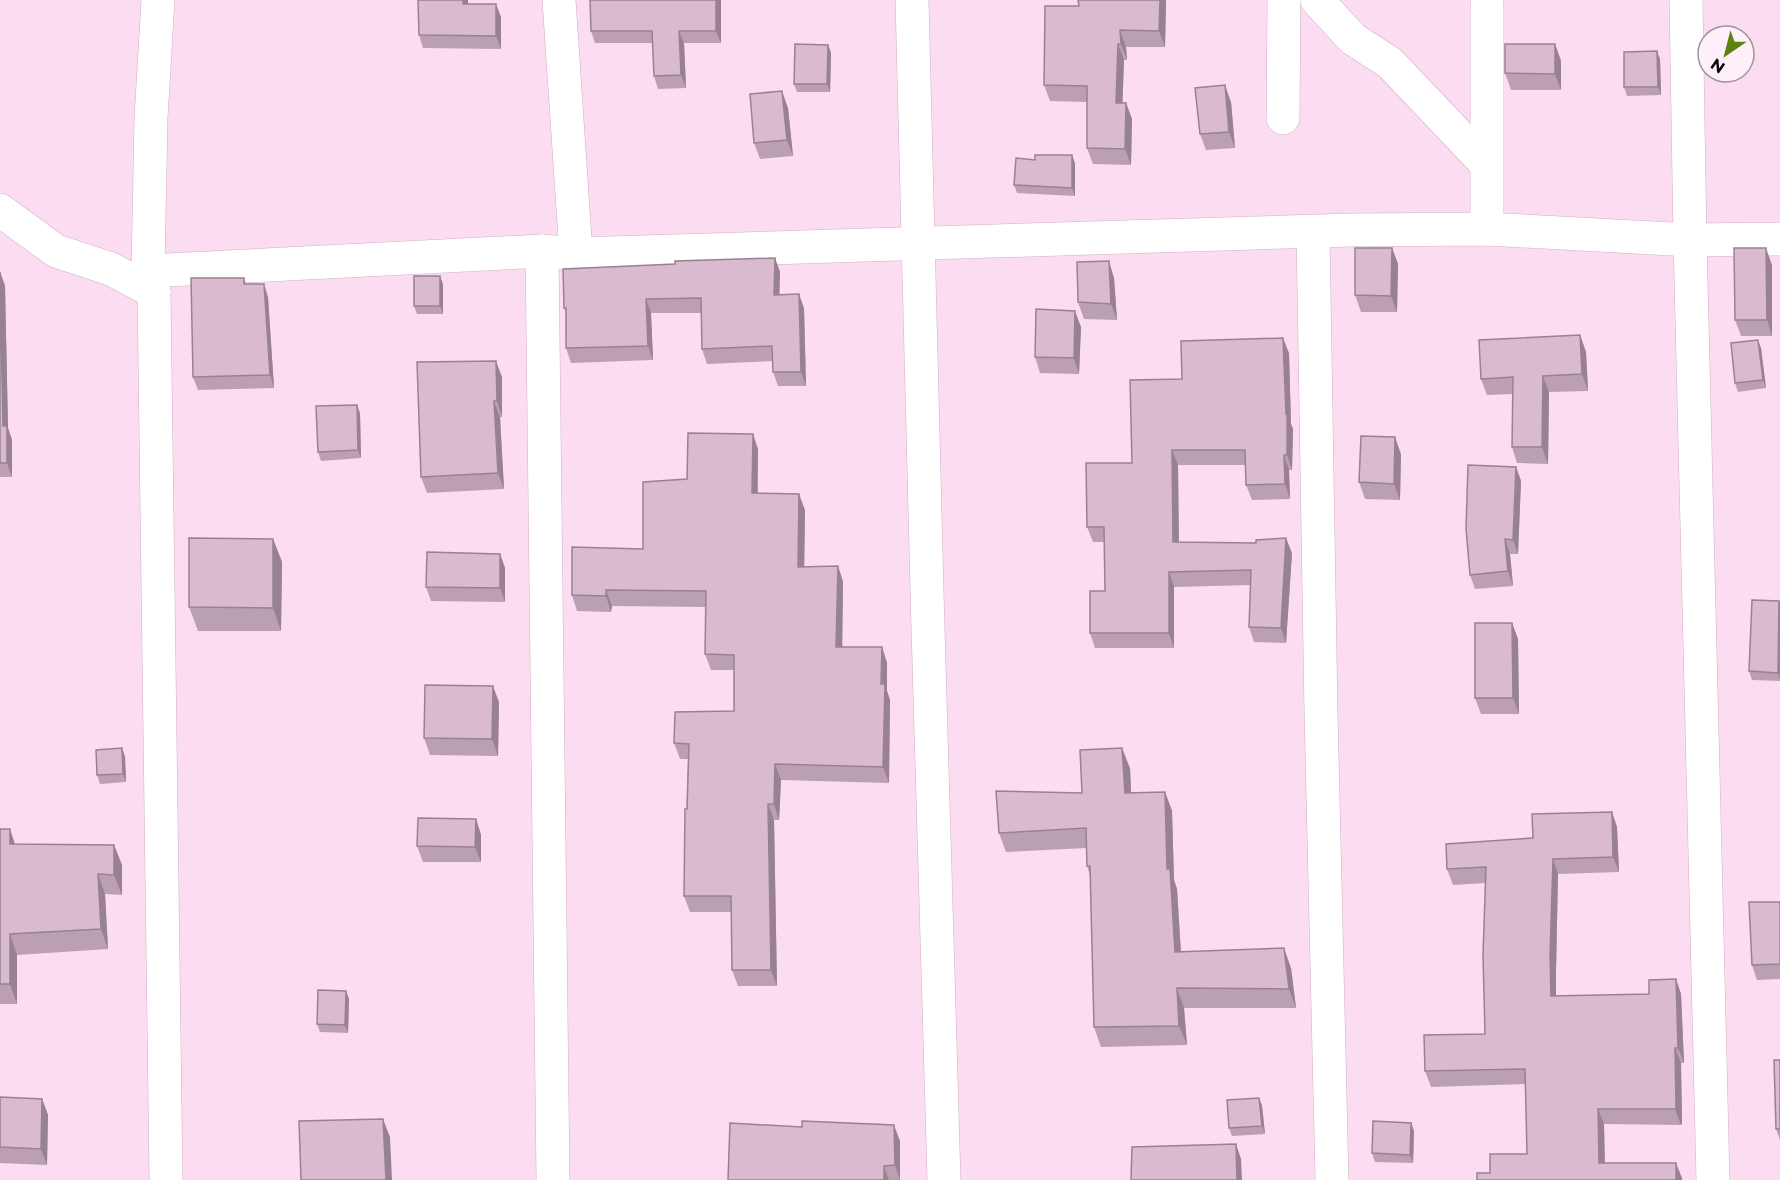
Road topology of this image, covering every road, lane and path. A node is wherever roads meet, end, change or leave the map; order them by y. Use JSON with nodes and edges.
{"nodes":[{"id":1,"x":158,"y":0,"type":"edge"},
{"id":2,"x":559,"y":0,"type":"edge"},
{"id":3,"x":912,"y":0,"type":"edge"},
{"id":4,"x":1284,"y":0,"type":"edge"},
{"id":5,"x":1317,"y":0,"type":"edge"},
{"id":6,"x":1686,"y":0,"type":"edge"},
{"id":7,"x":1487,"y":4,"type":"dead end"},
{"id":8,"x":1284,"y":118,"type":"dead end"},
{"id":9,"x":1486,"y":164,"type":"junction"},
{"id":10,"x":0,"y":210,"type":"edge"},
{"id":11,"x":1487,"y":229,"type":"junction"},
{"id":12,"x":1313,"y":232,"type":"junction"},
{"id":13,"x":1780,"y":239,"type":"edge"},
{"id":14,"x":1690,"y":240,"type":"junction"},
{"id":15,"x":916,"y":244,"type":"junction"},
{"id":16,"x":542,"y":251,"type":"junction"},
{"id":17,"x":576,"y":254,"type":"junction"},
{"id":18,"x":151,"y":282,"type":"junction"},
{"id":19,"x":166,"y":1180,"type":"edge"},
{"id":20,"x":553,"y":1180,"type":"edge"},
{"id":21,"x":944,"y":1180,"type":"edge"},
{"id":22,"x":1332,"y":1180,"type":"edge"},
{"id":23,"x":1713,"y":1180,"type":"edge"}],
"edges":[{"from":1,"to":18,"type":"street"},
{"from":2,"to":17,"type":"street"},
{"from":3,"to":15,"type":"street"},
{"from":4,"to":8,"type":"street"},
{"from":5,"to":9,"type":"street"},
{"from":6,"to":14,"type":"street"},
{"from":7,"to":9,"type":"street"},
{"from":9,"to":11,"type":"street"},
{"from":10,"to":18,"type":"street"},
{"from":11,"to":12,"type":"street"},
{"from":11,"to":14,"type":"street"},
{"from":12,"to":15,"type":"street"},
{"from":12,"to":22,"type":"street"},
{"from":13,"to":14,"type":"street"},
{"from":14,"to":23,"type":"street"},
{"from":15,"to":17,"type":"street"},
{"from":15,"to":21,"type":"street"},
{"from":16,"to":17,"type":"street"},
{"from":16,"to":18,"type":"street"},
{"from":16,"to":20,"type":"street"},
{"from":18,"to":19,"type":"street"}]}
